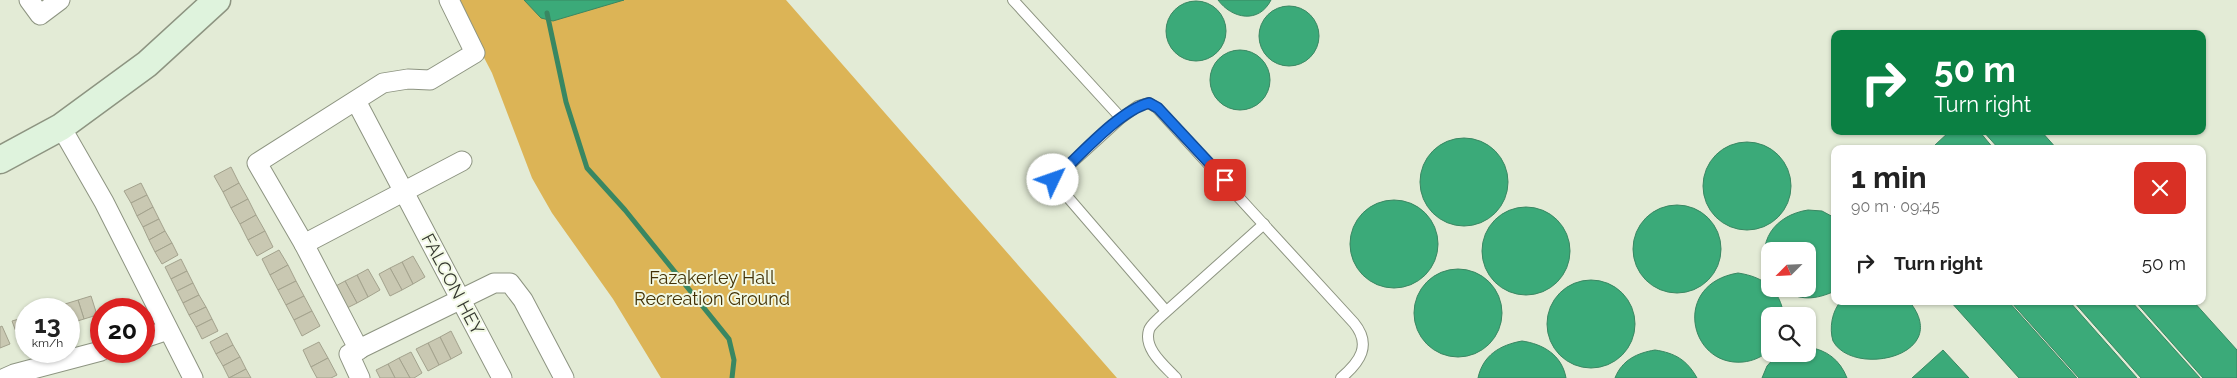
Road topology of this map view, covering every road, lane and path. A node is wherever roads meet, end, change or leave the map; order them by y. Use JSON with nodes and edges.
{"nodes":[{"id":1,"x":29,"y":0,"type":"edge"},
{"id":2,"x":60,"y":0,"type":"edge"},
{"id":3,"x":217,"y":0,"type":"edge"},
{"id":4,"x":449,"y":0,"type":"edge"},
{"id":5,"x":1013,"y":0,"type":"edge"},
{"id":6,"x":356,"y":102,"type":"junction"},
{"id":7,"x":1121,"y":118,"type":"junction"},
{"id":8,"x":61,"y":127,"type":"junction"},
{"id":9,"x":0,"y":160,"type":"edge"},
{"id":10,"x":462,"y":161,"type":"dead end"},
{"id":11,"x":404,"y":191,"type":"junction"},
{"id":12,"x":1264,"y":224,"type":"junction"},
{"id":13,"x":304,"y":244,"type":"junction"},
{"id":14,"x":460,"y":298,"type":"junction"},
{"id":15,"x":1166,"y":311,"type":"junction"},
{"id":16,"x":168,"y":330,"type":"junction"},
{"id":17,"x":155,"y":334,"type":"edge"},
{"id":18,"x":359,"y":350,"type":"junction"},
{"id":19,"x":90,"y":354,"type":"edge"},
{"id":20,"x":5,"y":378,"type":"edge"},
{"id":21,"x":194,"y":378,"type":"edge"},
{"id":22,"x":360,"y":378,"type":"edge"},
{"id":23,"x":502,"y":378,"type":"edge"},
{"id":24,"x":564,"y":378,"type":"edge"},
{"id":25,"x":1176,"y":378,"type":"edge"},
{"id":26,"x":1341,"y":378,"type":"edge"}],
"edges":[{"from":1,"to":2,"type":"street"},
{"from":3,"to":8,"type":"street"},
{"from":4,"to":6,"type":"street"},
{"from":5,"to":7,"type":"lane"},
{"from":6,"to":11,"type":"street","name":"FALCON HEY"},
{"from":6,"to":13,"type":"street"},
{"from":7,"to":12,"type":"lane"},
{"from":7,"to":15,"type":"lane"},
{"from":8,"to":9,"type":"street"},
{"from":8,"to":16,"type":"street"},
{"from":10,"to":11,"type":"street"},
{"from":11,"to":13,"type":"street"},
{"from":11,"to":14,"type":"street","name":"FALCON HEY"},
{"from":12,"to":15,"type":"lane"},
{"from":12,"to":26,"type":"lane"},
{"from":13,"to":18,"type":"street"},
{"from":14,"to":18,"type":"street"},
{"from":14,"to":23,"type":"street","name":"FALCON HEY"},
{"from":14,"to":24,"type":"street"},
{"from":15,"to":25,"type":"lane"},
{"from":16,"to":17,"type":"street"},
{"from":16,"to":21,"type":"street"},
{"from":18,"to":22,"type":"street"},
{"from":19,"to":20,"type":"street"}]}
